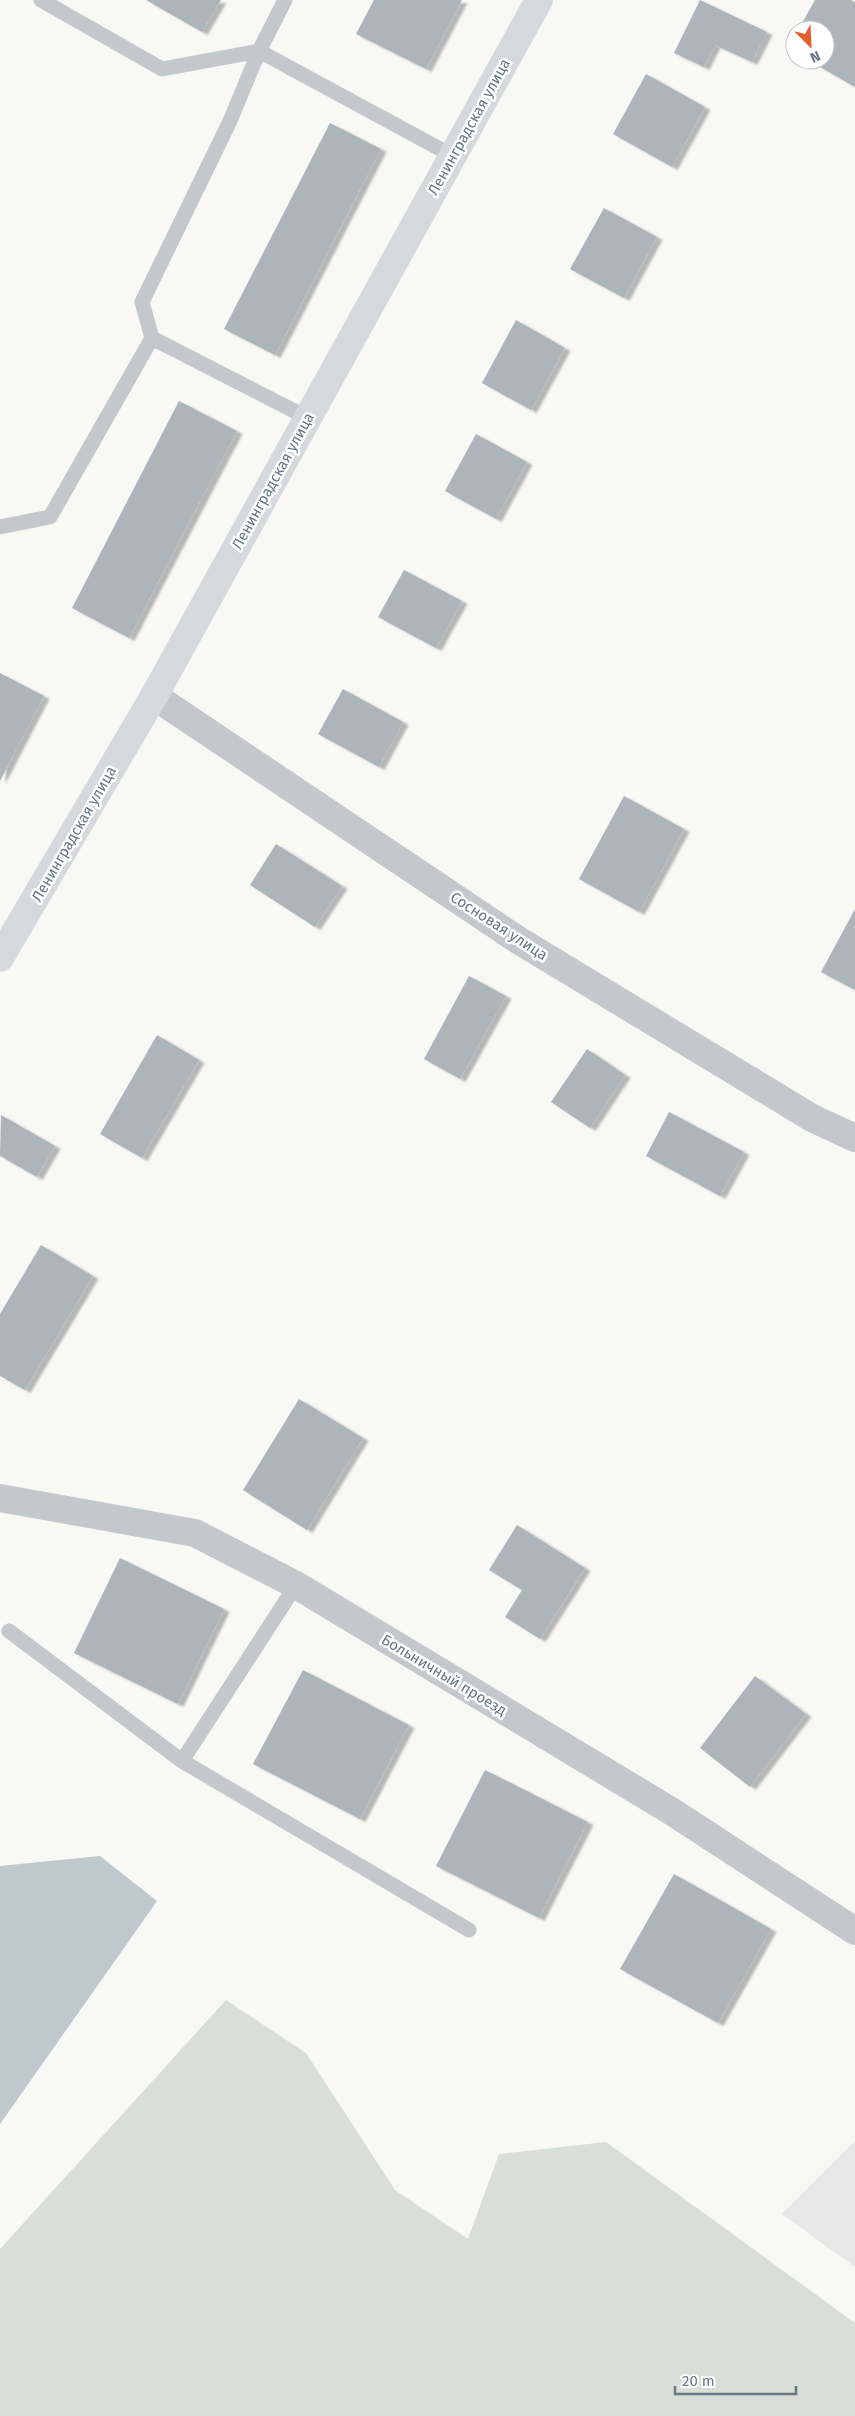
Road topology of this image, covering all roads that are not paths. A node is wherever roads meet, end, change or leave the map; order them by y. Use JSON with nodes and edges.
{"nodes":[{"id":1,"x":41,"y":0,"type":"edge"},
{"id":2,"x":285,"y":0,"type":"edge"},
{"id":3,"x":539,"y":0,"type":"edge"},
{"id":4,"x":259,"y":51,"type":"junction"},
{"id":5,"x":452,"y":156,"type":"junction"},
{"id":6,"x":152,"y":338,"type":"junction"},
{"id":7,"x":308,"y":418,"type":"junction"},
{"id":8,"x":0,"y":527,"type":"edge"},
{"id":9,"x":154,"y":696,"type":"junction"},
{"id":10,"x":3,"y":949,"type":"edge"},
{"id":11,"x":855,"y":1138,"type":"edge"},
{"id":12,"x":0,"y":1498,"type":"edge"},
{"id":13,"x":296,"y":1586,"type":"junction"},
{"id":14,"x":9,"y":1631,"type":"dead end"},
{"id":15,"x":182,"y":1761,"type":"junction"},
{"id":16,"x":469,"y":1930,"type":"dead end"},
{"id":17,"x":855,"y":1931,"type":"edge"}],
"edges":[{"from":1,"to":4,"type":"lane"},
{"from":2,"to":4,"type":"lane"},
{"from":3,"to":5,"type":"main road","name":"Ленинградская улица"},
{"from":4,"to":5,"type":"lane"},
{"from":4,"to":6,"type":"lane"},
{"from":5,"to":7,"type":"main road","name":"Ленинградская улица"},
{"from":6,"to":7,"type":"lane"},
{"from":6,"to":8,"type":"lane"},
{"from":7,"to":9,"type":"main road","name":"Ленинградская улица"},
{"from":9,"to":10,"type":"main road","name":"Ленинградская улица"},
{"from":9,"to":11,"type":"street","name":"Сосновая улица"},
{"from":12,"to":13,"type":"street","name":"Больничный проезд"},
{"from":13,"to":15,"type":"lane"},
{"from":13,"to":17,"type":"street","name":"Больничный проезд"},
{"from":14,"to":15,"type":"lane"},
{"from":15,"to":16,"type":"lane"}]}
